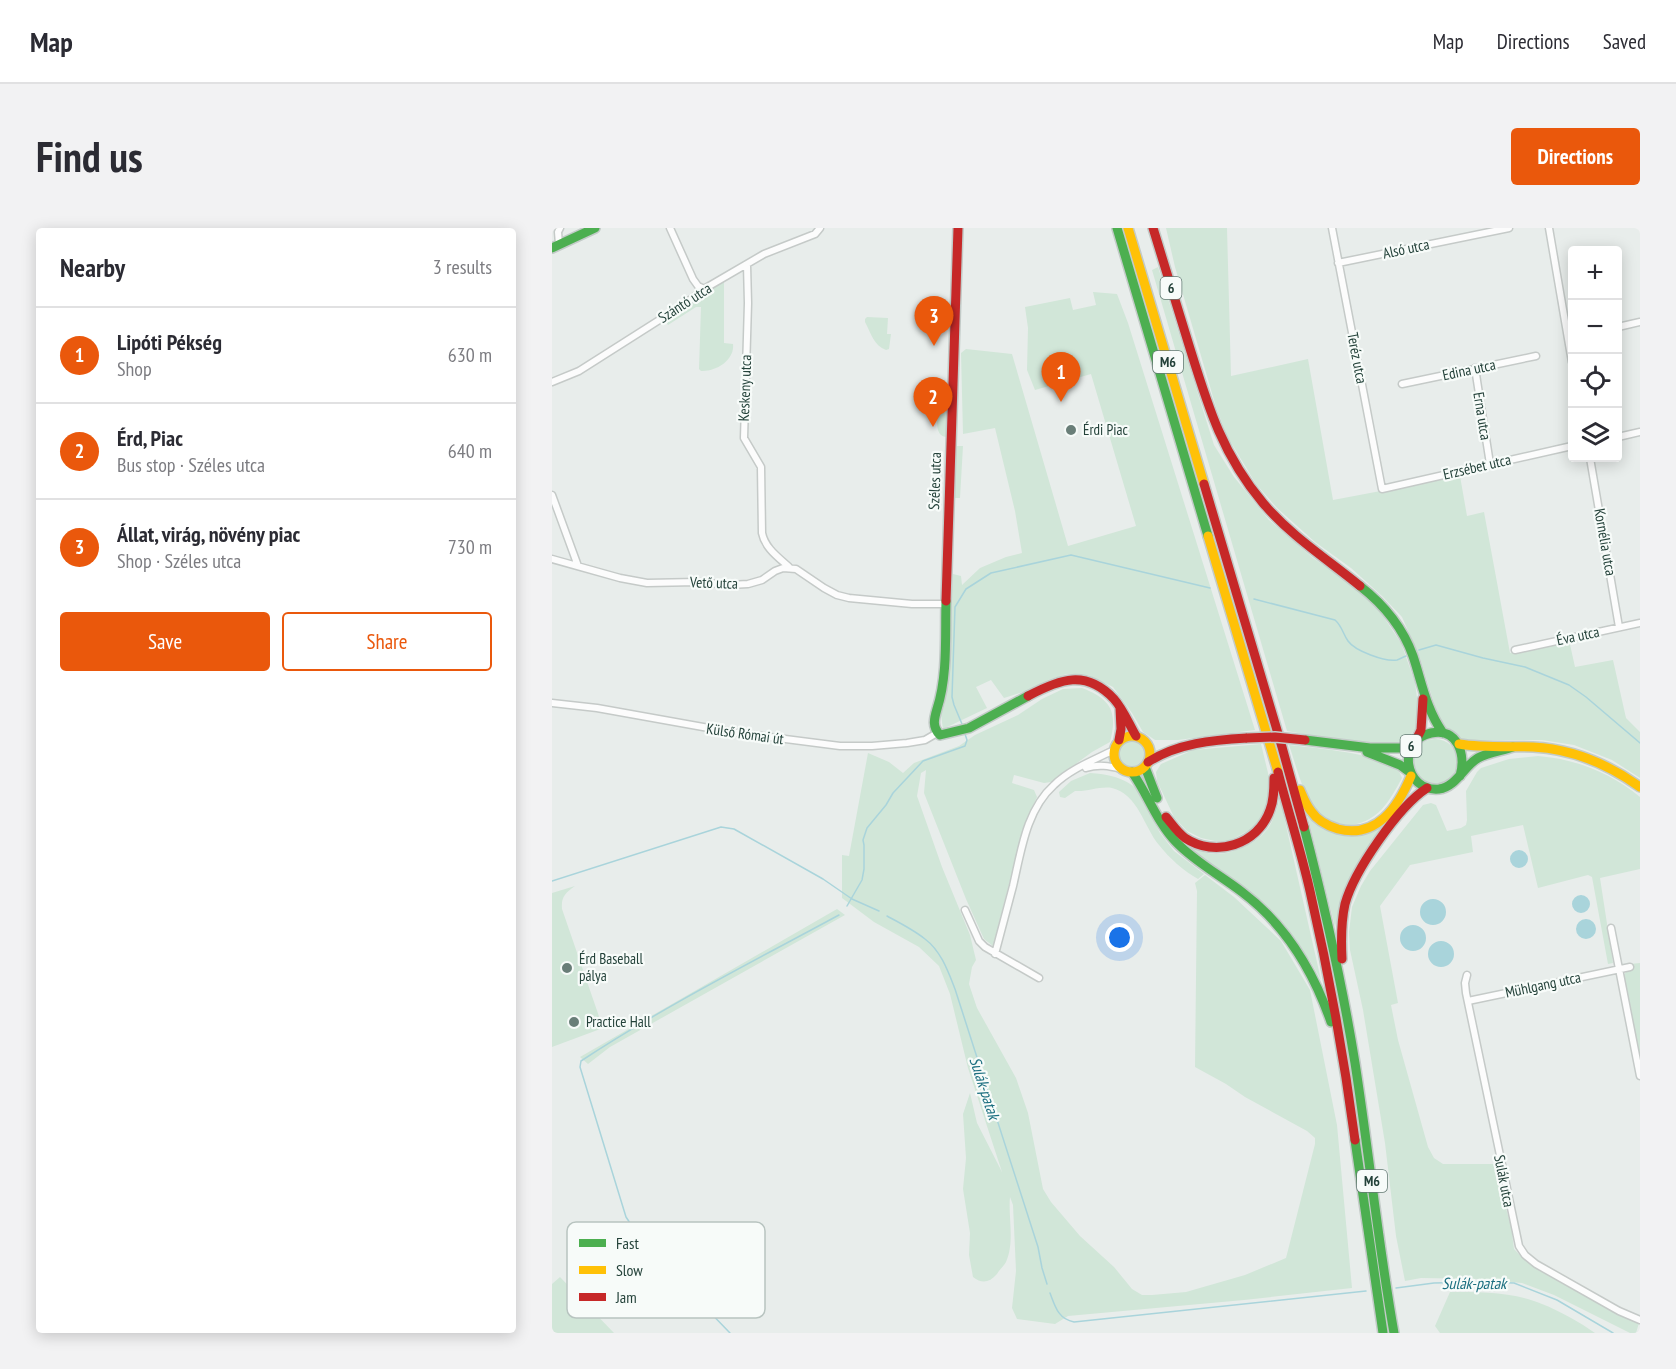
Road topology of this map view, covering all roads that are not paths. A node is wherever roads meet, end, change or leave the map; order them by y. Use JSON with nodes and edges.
{"nodes":[{"id":1,"x":560,"y":228,"type":"edge"},
{"id":2,"x":595,"y":228,"type":"edge"},
{"id":3,"x":670,"y":228,"type":"edge"},
{"id":4,"x":822,"y":228,"type":"edge"},
{"id":5,"x":958,"y":228,"type":"edge"},
{"id":6,"x":1117,"y":228,"type":"edge"},
{"id":7,"x":1128,"y":228,"type":"edge"},
{"id":8,"x":1153,"y":228,"type":"edge"},
{"id":9,"x":1332,"y":228,"type":"edge"},
{"id":10,"x":1509,"y":228,"type":"edge"},
{"id":11,"x":1549,"y":228,"type":"edge"},
{"id":12,"x":556,"y":246,"type":"edge"},
{"id":13,"x":1338,"y":263,"type":"junction"},
{"id":14,"x":747,"y":265,"type":"junction"},
{"id":15,"x":704,"y":289,"type":"junction"},
{"id":16,"x":1640,"y":322,"type":"edge"},
{"id":17,"x":1622,"y":326,"type":"edge"},
{"id":18,"x":1568,"y":327,"type":"edge"},
{"id":19,"x":1536,"y":356,"type":"dead end"},
{"id":20,"x":1475,"y":368,"type":"junction"},
{"id":21,"x":552,"y":382,"type":"edge"},
{"id":22,"x":1402,"y":384,"type":"dead end"},
{"id":23,"x":1640,"y":432,"type":"edge"},
{"id":24,"x":1622,"y":435,"type":"edge"},
{"id":25,"x":1568,"y":447,"type":"edge"},
{"id":26,"x":1591,"y":462,"type":"edge"},
{"id":27,"x":1490,"y":464,"type":"junction"},
{"id":28,"x":1382,"y":489,"type":"joint"},
{"id":29,"x":552,"y":495,"type":"edge"},
{"id":30,"x":552,"y":559,"type":"edge"},
{"id":31,"x":578,"y":566,"type":"junction"},
{"id":32,"x":789,"y":567,"type":"junction"},
{"id":33,"x":946,"y":604,"type":"junction"},
{"id":34,"x":1640,"y":623,"type":"edge"},
{"id":35,"x":1619,"y":627,"type":"junction"},
{"id":36,"x":1515,"y":650,"type":"dead end"},
{"id":37,"x":1424,"y":694,"type":"junction"},
{"id":38,"x":552,"y":703,"type":"edge"},
{"id":39,"x":1120,"y":706,"type":"junction"},
{"id":40,"x":937,"y":733,"type":"junction"},
{"id":41,"x":1443,"y":734,"type":"junction"},
{"id":42,"x":1136,"y":736,"type":"junction"},
{"id":43,"x":1119,"y":740,"type":"junction"},
{"id":44,"x":1146,"y":741,"type":"junction"},
{"id":45,"x":1270,"y":744,"type":"junction"},
{"id":46,"x":1413,"y":744,"type":"junction"},
{"id":47,"x":1459,"y":744,"type":"junction"},
{"id":48,"x":1177,"y":747,"type":"junction"},
{"id":49,"x":1282,"y":747,"type":"junction"},
{"id":50,"x":1353,"y":747,"type":"junction"},
{"id":51,"x":1514,"y":747,"type":"junction"},
{"id":52,"x":1114,"y":750,"type":"junction"},
{"id":53,"x":1147,"y":764,"type":"junction"},
{"id":54,"x":1121,"y":769,"type":"junction"},
{"id":55,"x":1077,"y":770,"type":"junction"},
{"id":56,"x":1132,"y":772,"type":"junction"},
{"id":57,"x":1410,"y":773,"type":"junction"},
{"id":58,"x":1460,"y":776,"type":"junction"},
{"id":59,"x":1640,"y":787,"type":"edge"},
{"id":60,"x":1427,"y":788,"type":"junction"},
{"id":61,"x":965,"y":910,"type":"dead end"},
{"id":62,"x":1611,"y":928,"type":"dead end"},
{"id":63,"x":995,"y":954,"type":"junction"},
{"id":64,"x":1630,"y":967,"type":"dead end"},
{"id":65,"x":1619,"y":969,"type":"junction"},
{"id":66,"x":1467,"y":975,"type":"dead end"},
{"id":67,"x":1040,"y":978,"type":"dead end"},
{"id":68,"x":1468,"y":1001,"type":"junction"},
{"id":69,"x":1349,"y":1028,"type":"junction"},
{"id":70,"x":1640,"y":1076,"type":"edge"},
{"id":71,"x":1351,"y":1101,"type":"junction"},
{"id":72,"x":1640,"y":1320,"type":"edge"},
{"id":73,"x":1383,"y":1333,"type":"edge"},
{"id":74,"x":1394,"y":1333,"type":"edge"}],
"edges":[{"from":1,"to":12,"type":"street"},
{"from":2,"to":12,"type":"main road"},
{"from":3,"to":15,"type":"street"},
{"from":4,"to":14,"type":"street","name":"Szántó utca"},
{"from":5,"to":33,"type":"main road","name":"Széles utca"},
{"from":6,"to":45,"type":"main road","number":"M6"},
{"from":7,"to":49,"type":"main road","number":"M6"},
{"from":8,"to":37,"type":"main road","number":"6"},
{"from":9,"to":13,"type":"street","name":"Teréz utca"},
{"from":10,"to":13,"type":"street","name":"Alsó utca"},
{"from":11,"to":18,"type":"street"},
{"from":13,"to":28,"type":"street","name":"Teréz utca"},
{"from":14,"to":15,"type":"street","name":"Szántó utca"},
{"from":14,"to":32,"type":"street","name":"Keskeny utca"},
{"from":15,"to":21,"type":"street","name":"Szántó utca"},
{"from":16,"to":17,"type":"street"},
{"from":19,"to":20,"type":"street","name":"Edina utca"},
{"from":20,"to":22,"type":"street","name":"Edina utca"},
{"from":20,"to":27,"type":"street","name":"Erna utca"},
{"from":23,"to":24,"type":"street"},
{"from":25,"to":27,"type":"street","name":"Erzsébet utca"},
{"from":26,"to":35,"type":"street","name":"Kornélia utca"},
{"from":27,"to":28,"type":"street","name":"Erzsébet utca"},
{"from":29,"to":31,"type":"street"},
{"from":30,"to":31,"type":"street","name":"Vető utca"},
{"from":31,"to":32,"type":"street","name":"Vető utca"},
{"from":32,"to":33,"type":"street"},
{"from":33,"to":40,"type":"main road","name":"Széles utca"},
{"from":34,"to":35,"type":"street","name":"Éva utca"},
{"from":35,"to":36,"type":"street","name":"Éva utca"},
{"from":37,"to":41,"type":"main road","number":"6"},
{"from":37,"to":46,"type":"main road","number":"6"},
{"from":38,"to":40,"type":"street","name":"Külső Római út"},
{"from":39,"to":40,"type":"main road"},
{"from":39,"to":42,"type":"main road"},
{"from":39,"to":43,"type":"main road"},
{"from":41,"to":46,"type":"main road","number":"6"},
{"from":41,"to":47,"type":"main road","number":"6"},
{"from":42,"to":43,"type":"main road"},
{"from":42,"to":44,"type":"main road"},
{"from":43,"to":52,"type":"main road"},
{"from":44,"to":48,"type":"main road"},
{"from":44,"to":53,"type":"main road"},
{"from":45,"to":53,"type":"main road"},
{"from":45,"to":71,"type":"main road","number":"M6"},
{"from":46,"to":50,"type":"main road"},
{"from":46,"to":57,"type":"main road","number":"6"},
{"from":47,"to":51,"type":"main road","number":"6"},
{"from":47,"to":58,"type":"main road"},
{"from":48,"to":50,"type":"main road","bridge":true},
{"from":48,"to":53,"type":"main road"},
{"from":49,"to":57,"type":"main road"},
{"from":49,"to":69,"type":"main road","number":"M6"},
{"from":50,"to":57,"type":"main road"},
{"from":51,"to":58,"type":"main road","number":"6"},
{"from":51,"to":59,"type":"main road","number":"6"},
{"from":52,"to":54,"type":"main road"},
{"from":52,"to":55,"type":"street"},
{"from":53,"to":56,"type":"main road"},
{"from":54,"to":55,"type":"street"},
{"from":54,"to":56,"type":"main road"},
{"from":55,"to":63,"type":"street"},
{"from":56,"to":71,"type":"main road"},
{"from":57,"to":60,"type":"main road","number":"6"},
{"from":58,"to":60,"type":"main road","number":"6"},
{"from":60,"to":69,"type":"main road"},
{"from":61,"to":63,"type":"street"},
{"from":62,"to":65,"type":"street"},
{"from":63,"to":67,"type":"street"},
{"from":64,"to":65,"type":"street","name":"Mühlgang utca"},
{"from":65,"to":68,"type":"street","name":"Mühlgang utca"},
{"from":65,"to":70,"type":"street"},
{"from":66,"to":68,"type":"street","name":"Sulák utca"},
{"from":68,"to":72,"type":"street","name":"Sulák utca"},
{"from":69,"to":74,"type":"main road","number":"M6"},
{"from":71,"to":73,"type":"main road","number":"M6"}]}
